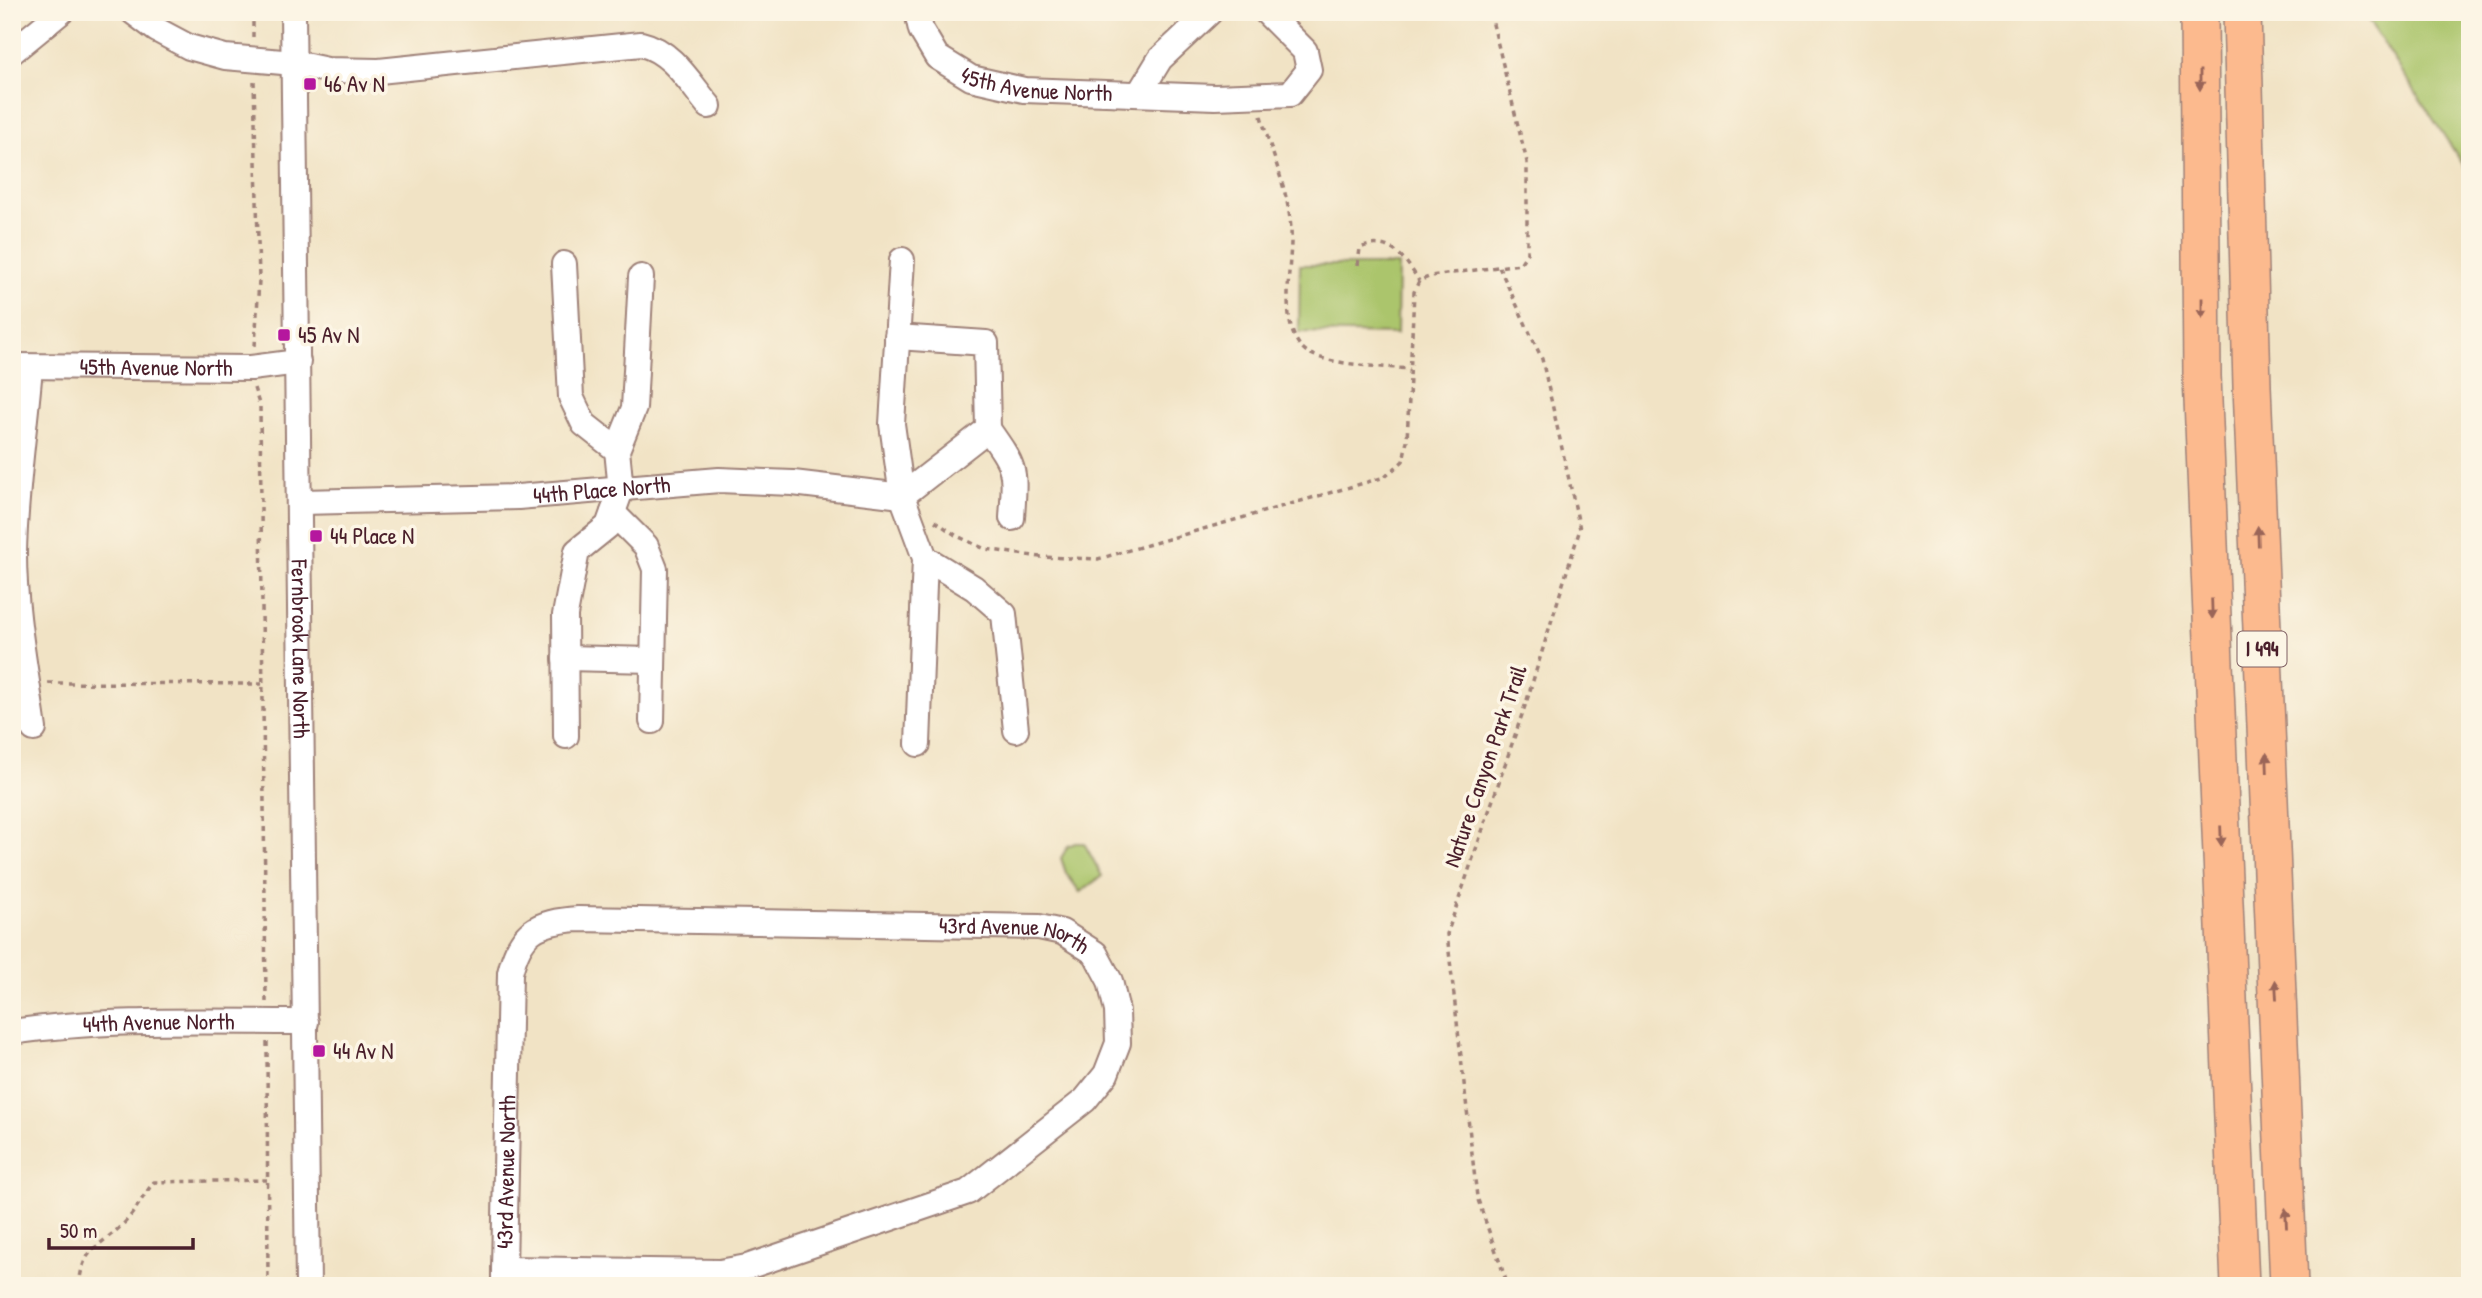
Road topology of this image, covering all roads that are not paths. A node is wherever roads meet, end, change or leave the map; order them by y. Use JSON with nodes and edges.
{"nodes":[{"id":1,"x":61,"y":12,"type":"edge"},
{"id":2,"x":133,"y":12,"type":"edge"},
{"id":3,"x":293,"y":12,"type":"edge"},
{"id":4,"x":917,"y":12,"type":"edge"},
{"id":5,"x":1210,"y":12,"type":"edge"},
{"id":6,"x":1266,"y":12,"type":"edge"},
{"id":7,"x":2199,"y":12,"type":"edge"},
{"id":8,"x":2242,"y":12,"type":"edge"},
{"id":9,"x":12,"y":52,"type":"edge"},
{"id":10,"x":294,"y":63,"type":"junction"},
{"id":11,"x":1140,"y":92,"type":"junction"},
{"id":12,"x":709,"y":106,"type":"dead end"},
{"id":13,"x":902,"y":260,"type":"dead end"},
{"id":14,"x":564,"y":264,"type":"dead end"},
{"id":15,"x":641,"y":277,"type":"dead end"},
{"id":16,"x":897,"y":337,"type":"junction"},
{"id":17,"x":298,"y":362,"type":"junction"},
{"id":18,"x":21,"y":366,"type":"edge"},
{"id":19,"x":988,"y":429,"type":"junction"},
{"id":20,"x":617,"y":450,"type":"junction"},
{"id":21,"x":902,"y":496,"type":"junction"},
{"id":22,"x":301,"y":502,"type":"junction"},
{"id":23,"x":617,"y":502,"type":"junction"},
{"id":24,"x":1012,"y":518,"type":"dead end"},
{"id":25,"x":925,"y":558,"type":"junction"},
{"id":26,"x":565,"y":658,"type":"junction"},
{"id":27,"x":653,"y":660,"type":"junction"},
{"id":28,"x":652,"y":721,"type":"dead end"},
{"id":29,"x":34,"y":729,"type":"dead end"},
{"id":30,"x":1016,"y":730,"type":"dead end"},
{"id":31,"x":566,"y":736,"type":"dead end"},
{"id":32,"x":918,"y":744,"type":"dead end"},
{"id":33,"x":306,"y":1022,"type":"junction"},
{"id":34,"x":12,"y":1032,"type":"edge"},
{"id":35,"x":504,"y":1277,"type":"edge"},
{"id":36,"x":308,"y":1286,"type":"edge"},
{"id":37,"x":2240,"y":1286,"type":"edge"},
{"id":38,"x":2289,"y":1286,"type":"edge"}],
"edges":[{"from":1,"to":9,"type":"street"},
{"from":2,"to":10,"type":"street"},
{"from":3,"to":10,"type":"street","name":"Fernbrook Lane North"},
{"from":4,"to":11,"type":"street","name":"45th Avenue North"},
{"from":5,"to":11,"type":"street","name":"45th Avenue North"},
{"from":6,"to":11,"type":"street","name":"45th Avenue North"},
{"from":7,"to":37,"type":"highway","number":"I 494","one_way":true},
{"from":38,"to":8,"type":"highway","number":"I 494","one_way":true},
{"from":10,"to":12,"type":"street"},
{"from":10,"to":17,"type":"street","name":"Fernbrook Lane North"},
{"from":13,"to":16,"type":"street"},
{"from":14,"to":20,"type":"street"},
{"from":15,"to":20,"type":"street"},
{"from":16,"to":19,"type":"street"},
{"from":16,"to":21,"type":"street"},
{"from":17,"to":18,"type":"street","name":"45th Avenue North"},
{"from":17,"to":22,"type":"street","name":"Fernbrook Lane North"},
{"from":18,"to":29,"type":"street"},
{"from":19,"to":21,"type":"street"},
{"from":19,"to":24,"type":"street"},
{"from":20,"to":23,"type":"street"},
{"from":21,"to":23,"type":"street","name":"44th Place North"},
{"from":21,"to":25,"type":"street"},
{"from":22,"to":23,"type":"street","name":"44th Place North"},
{"from":22,"to":33,"type":"street","name":"Fernbrook Lane North"},
{"from":23,"to":26,"type":"street"},
{"from":23,"to":27,"type":"street"},
{"from":25,"to":30,"type":"street"},
{"from":25,"to":32,"type":"street"},
{"from":26,"to":27,"type":"street"},
{"from":26,"to":31,"type":"street"},
{"from":27,"to":28,"type":"street"},
{"from":33,"to":34,"type":"street","name":"44th Avenue North"},
{"from":33,"to":36,"type":"street","name":"Fernbrook Lane North"},
{"from":35,"to":35,"type":"street","name":"43rd Avenue North"}]}
